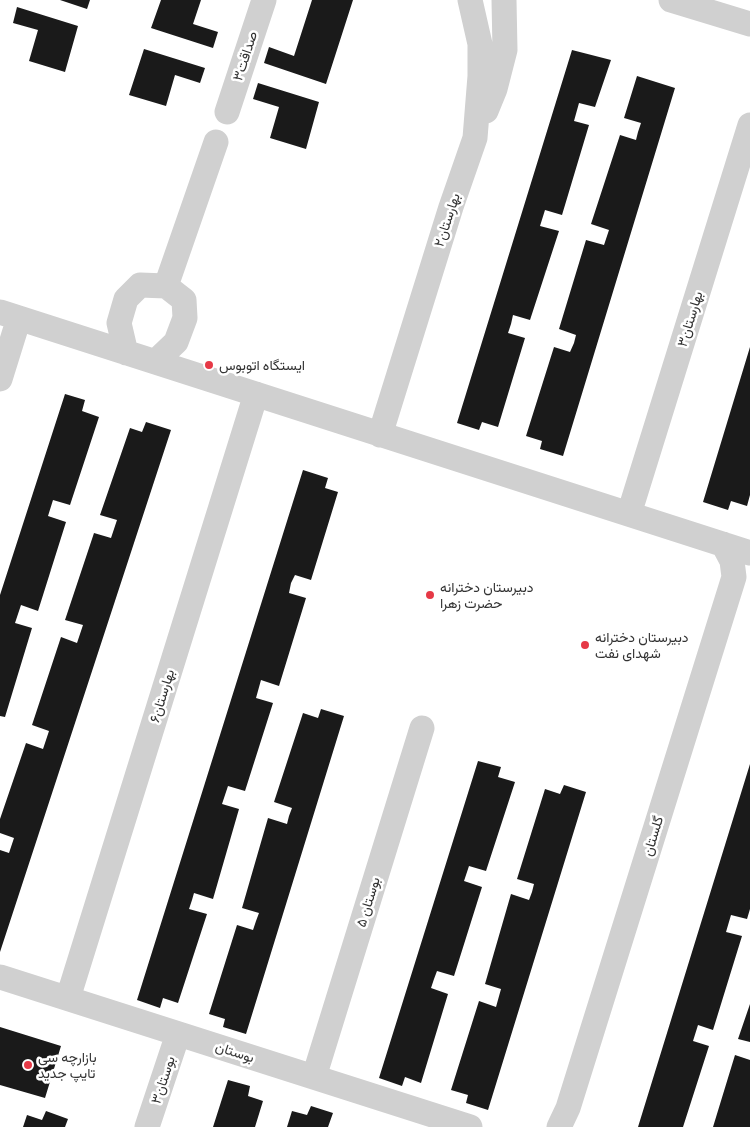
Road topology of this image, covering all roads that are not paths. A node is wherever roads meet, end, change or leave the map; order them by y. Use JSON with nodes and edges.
{"nodes":[{"id":1,"x":264,"y":0,"type":"edge"},
{"id":2,"x":470,"y":0,"type":"edge"},
{"id":3,"x":504,"y":0,"type":"edge"},
{"id":4,"x":672,"y":0,"type":"edge"},
{"id":5,"x":750,"y":24,"type":"edge"},
{"id":6,"x":227,"y":112,"type":"dead end"},
{"id":7,"x":750,"y":125,"type":"edge"},
{"id":8,"x":474,"y":138,"type":"junction"},
{"id":9,"x":216,"y":142,"type":"dead end"},
{"id":10,"x":166,"y":286,"type":"junction"},
{"id":11,"x":9,"y":315,"type":"edge"},
{"id":12,"x":126,"y":353,"type":"junction"},
{"id":13,"x":155,"y":362,"type":"junction"},
{"id":14,"x":0,"y":379,"type":"edge"},
{"id":15,"x":256,"y":394,"type":"junction"},
{"id":16,"x":380,"y":435,"type":"junction"},
{"id":17,"x":629,"y":514,"type":"junction"},
{"id":18,"x":723,"y":544,"type":"junction"},
{"id":19,"x":750,"y":553,"type":"edge"},
{"id":20,"x":422,"y":728,"type":"dead end"},
{"id":21,"x":0,"y":977,"type":"edge"},
{"id":22,"x":68,"y":998,"type":"junction"},
{"id":23,"x":178,"y":1034,"type":"junction"},
{"id":24,"x":314,"y":1077,"type":"junction"},
{"id":25,"x":410,"y":1118,"type":"edge"},
{"id":26,"x":147,"y":1127,"type":"edge"},
{"id":27,"x":470,"y":1127,"type":"edge"},
{"id":28,"x":559,"y":1127,"type":"edge"}],
"edges":[{"from":1,"to":6,"type":"street","name":"صداقت۳"},
{"from":2,"to":8,"type":"street","name":"بهارستان۲"},
{"from":3,"to":8,"type":"street"},
{"from":4,"to":5,"type":"street"},
{"from":7,"to":17,"type":"street","name":"بهارستان۳"},
{"from":8,"to":16,"type":"street","name":"بهارستان۲"},
{"from":9,"to":10,"type":"street"},
{"from":10,"to":12,"type":"street"},
{"from":10,"to":13,"type":"street"},
{"from":11,"to":12,"type":"street"},
{"from":11,"to":14,"type":"street"},
{"from":12,"to":13,"type":"street"},
{"from":13,"to":15,"type":"street"},
{"from":15,"to":16,"type":"street"},
{"from":15,"to":22,"type":"street","name":"بهارستان۶"},
{"from":16,"to":17,"type":"street"},
{"from":17,"to":18,"type":"street"},
{"from":18,"to":19,"type":"street"},
{"from":18,"to":28,"type":"street","name":"گلستان"},
{"from":20,"to":24,"type":"street","name":"بوستان ۵"},
{"from":21,"to":22,"type":"street","name":"بوستان"},
{"from":22,"to":23,"type":"street","name":"بوستان"},
{"from":23,"to":24,"type":"street","name":"بوستان"},
{"from":23,"to":26,"type":"street","name":"بوستان۳"},
{"from":24,"to":25,"type":"street","name":"بوستان"},
{"from":25,"to":27,"type":"street","name":"بوستان"}]}
